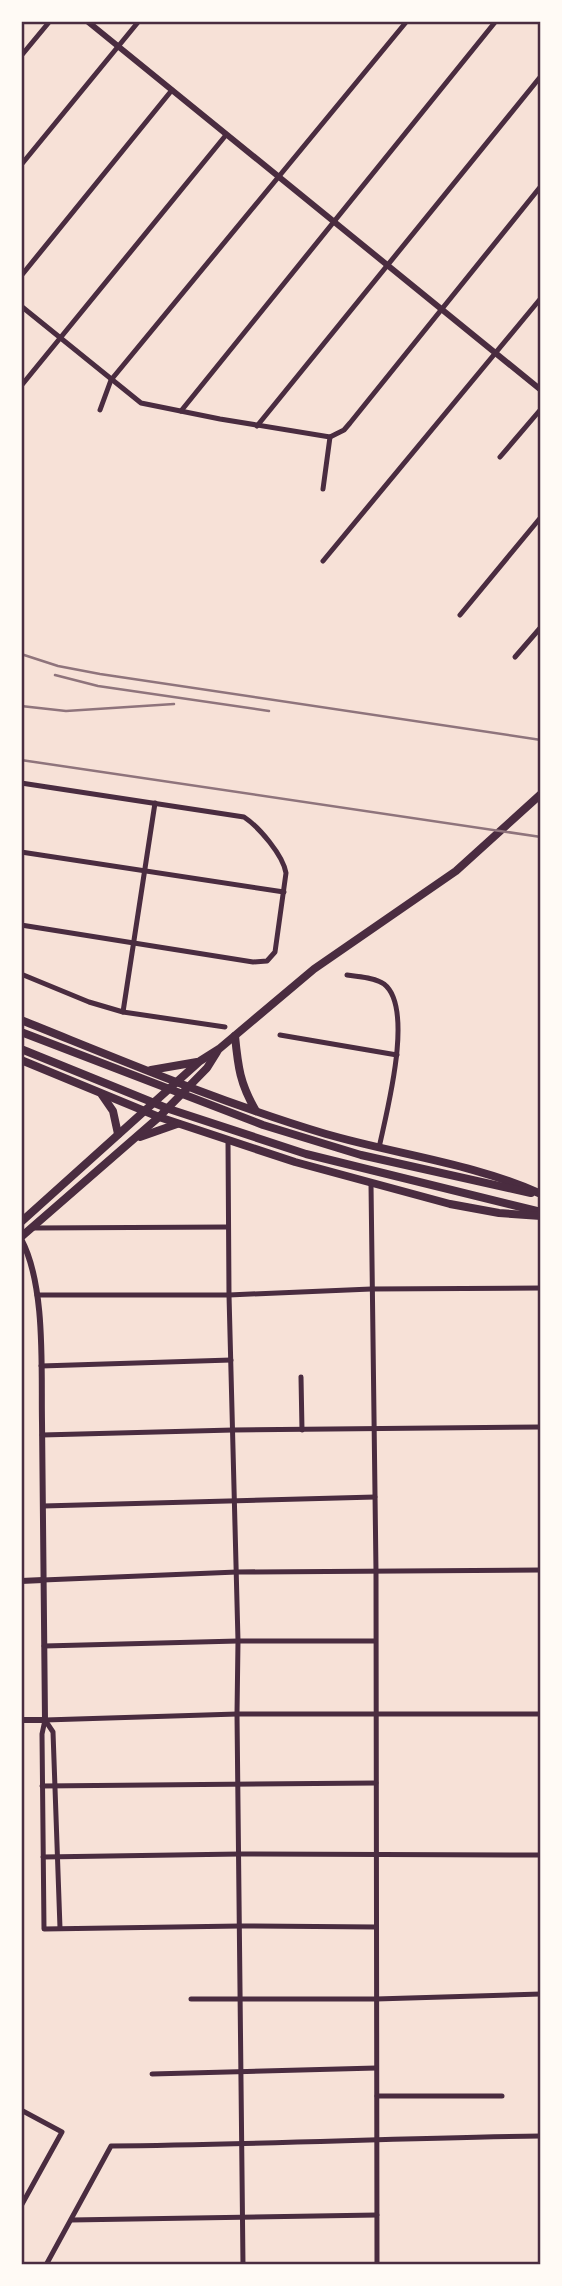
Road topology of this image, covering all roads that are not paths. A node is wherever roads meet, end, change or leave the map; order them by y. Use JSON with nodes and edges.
{"nodes":[{"id":1,"x":50,"y":21,"type":"edge"},
{"id":2,"x":86,"y":21,"type":"edge"},
{"id":3,"x":139,"y":21,"type":"edge"},
{"id":4,"x":407,"y":21,"type":"edge"},
{"id":5,"x":496,"y":21,"type":"edge"},
{"id":6,"x":118,"y":47,"type":"junction"},
{"id":7,"x":21,"y":56,"type":"edge"},
{"id":8,"x":541,"y":76,"type":"edge"},
{"id":9,"x":172,"y":90,"type":"junction"},
{"id":10,"x":226,"y":135,"type":"junction"},
{"id":11,"x":21,"y":165,"type":"edge"},
{"id":12,"x":279,"y":178,"type":"junction"},
{"id":13,"x":541,"y":186,"type":"edge"},
{"id":14,"x":332,"y":222,"type":"junction"},
{"id":15,"x":386,"y":265,"type":"junction"},
{"id":16,"x":21,"y":276,"type":"edge"},
{"id":17,"x":541,"y":298,"type":"edge"},
{"id":18,"x":21,"y":306,"type":"edge"},
{"id":19,"x":440,"y":310,"type":"junction"},
{"id":20,"x":59,"y":337,"type":"junction"},
{"id":21,"x":496,"y":354,"type":"junction"},
{"id":22,"x":111,"y":380,"type":"junction"},
{"id":23,"x":21,"y":386,"type":"edge"},
{"id":24,"x":541,"y":390,"type":"edge"},
{"id":25,"x":541,"y":409,"type":"edge"},
{"id":26,"x":100,"y":410,"type":"dead end"},
{"id":27,"x":181,"y":411,"type":"junction"},
{"id":28,"x":257,"y":426,"type":"junction"},
{"id":29,"x":330,"y":437,"type":"junction"},
{"id":30,"x":500,"y":457,"type":"dead end"},
{"id":31,"x":323,"y":489,"type":"dead end"},
{"id":32,"x":541,"y":517,"type":"edge"},
{"id":33,"x":323,"y":561,"type":"dead end"},
{"id":34,"x":460,"y":615,"type":"dead end"},
{"id":35,"x":541,"y":627,"type":"edge"},
{"id":36,"x":515,"y":657,"type":"dead end"},
{"id":37,"x":21,"y":783,"type":"edge"},
{"id":38,"x":541,"y":794,"type":"edge"},
{"id":39,"x":155,"y":803,"type":"junction"},
{"id":40,"x":21,"y":852,"type":"edge"},
{"id":41,"x":144,"y":871,"type":"junction"},
{"id":42,"x":284,"y":892,"type":"junction"},
{"id":43,"x":21,"y":925,"type":"edge"},
{"id":44,"x":132,"y":941,"type":"junction"},
{"id":45,"x":21,"y":974,"type":"edge"},
{"id":46,"x":347,"y":975,"type":"dead end"},
{"id":47,"x":123,"y":1012,"type":"junction"},
{"id":48,"x":21,"y":1020,"type":"edge"},
{"id":49,"x":225,"y":1027,"type":"dead end"},
{"id":50,"x":21,"y":1031,"type":"edge"},
{"id":51,"x":280,"y":1035,"type":"dead end"},
{"id":52,"x":234,"y":1036,"type":"junction"},
{"id":53,"x":21,"y":1049,"type":"edge"},
{"id":54,"x":219,"y":1049,"type":"junction"},
{"id":55,"x":397,"y":1055,"type":"junction"},
{"id":56,"x":21,"y":1060,"type":"edge"},
{"id":57,"x":200,"y":1061,"type":"junction"},
{"id":58,"x":149,"y":1071,"type":"junction"},
{"id":59,"x":177,"y":1081,"type":"junction"},
{"id":60,"x":190,"y":1086,"type":"junction"},
{"id":61,"x":100,"y":1093,"type":"junction"},
{"id":62,"x":143,"y":1111,"type":"junction"},
{"id":63,"x":256,"y":1111,"type":"junction"},
{"id":64,"x":159,"y":1117,"type":"junction"},
{"id":65,"x":177,"y":1124,"type":"junction"},
{"id":66,"x":118,"y":1135,"type":"junction"},
{"id":67,"x":134,"y":1139,"type":"junction"},
{"id":68,"x":228,"y":1141,"type":"junction"},
{"id":69,"x":379,"y":1148,"type":"junction"},
{"id":70,"x":371,"y":1184,"type":"junction"},
{"id":71,"x":541,"y":1195,"type":"edge"},
{"id":72,"x":541,"y":1214,"type":"edge"},
{"id":73,"x":21,"y":1222,"type":"edge"},
{"id":74,"x":228,"y":1227,"type":"junction"},
{"id":75,"x":34,"y":1228,"type":"junction"},
{"id":76,"x":21,"y":1238,"type":"edge"},
{"id":77,"x":541,"y":1288,"type":"edge"},
{"id":78,"x":371,"y":1289,"type":"junction"},
{"id":79,"x":37,"y":1294,"type":"junction"},
{"id":80,"x":229,"y":1295,"type":"junction"},
{"id":81,"x":231,"y":1360,"type":"junction"},
{"id":82,"x":41,"y":1366,"type":"junction"},
{"id":83,"x":301,"y":1377,"type":"dead end"},
{"id":84,"x":541,"y":1427,"type":"edge"},
{"id":85,"x":374,"y":1429,"type":"junction"},
{"id":86,"x":233,"y":1430,"type":"junction"},
{"id":87,"x":302,"y":1430,"type":"junction"},
{"id":88,"x":42,"y":1435,"type":"junction"},
{"id":89,"x":375,"y":1497,"type":"junction"},
{"id":90,"x":233,"y":1500,"type":"junction"},
{"id":91,"x":43,"y":1506,"type":"junction"},
{"id":92,"x":541,"y":1570,"type":"edge"},
{"id":93,"x":376,"y":1571,"type":"junction"},
{"id":94,"x":237,"y":1572,"type":"junction"},
{"id":95,"x":21,"y":1580,"type":"edge"},
{"id":96,"x":43,"y":1580,"type":"junction"},
{"id":97,"x":238,"y":1641,"type":"junction"},
{"id":98,"x":375,"y":1641,"type":"junction"},
{"id":99,"x":44,"y":1646,"type":"junction"},
{"id":100,"x":237,"y":1714,"type":"junction"},
{"id":101,"x":541,"y":1714,"type":"edge"},
{"id":102,"x":376,"y":1716,"type":"junction"},
{"id":103,"x":21,"y":1720,"type":"edge"},
{"id":104,"x":45,"y":1720,"type":"junction"},
{"id":105,"x":376,"y":1783,"type":"junction"},
{"id":106,"x":239,"y":1785,"type":"junction"},
{"id":107,"x":43,"y":1786,"type":"junction"},
{"id":108,"x":55,"y":1786,"type":"junction"},
{"id":109,"x":240,"y":1854,"type":"junction"},
{"id":110,"x":541,"y":1855,"type":"edge"},
{"id":111,"x":376,"y":1856,"type":"junction"},
{"id":112,"x":43,"y":1857,"type":"junction"},
{"id":113,"x":57,"y":1857,"type":"junction"},
{"id":114,"x":240,"y":1926,"type":"junction"},
{"id":115,"x":376,"y":1927,"type":"junction"},
{"id":116,"x":60,"y":1928,"type":"junction"},
{"id":117,"x":541,"y":1994,"type":"edge"},
{"id":118,"x":191,"y":1999,"type":"dead end"},
{"id":119,"x":376,"y":1999,"type":"junction"},
{"id":120,"x":240,"y":2000,"type":"junction"},
{"id":121,"x":376,"y":2068,"type":"junction"},
{"id":122,"x":240,"y":2070,"type":"junction"},
{"id":123,"x":152,"y":2074,"type":"dead end"},
{"id":124,"x":377,"y":2096,"type":"junction"},
{"id":125,"x":502,"y":2096,"type":"dead end"},
{"id":126,"x":21,"y":2110,"type":"edge"},
{"id":127,"x":541,"y":2136,"type":"edge"},
{"id":128,"x":378,"y":2138,"type":"junction"},
{"id":129,"x":241,"y":2145,"type":"junction"},
{"id":130,"x":21,"y":2206,"type":"edge"},
{"id":131,"x":377,"y":2215,"type":"junction"},
{"id":132,"x":242,"y":2216,"type":"junction"},
{"id":133,"x":71,"y":2220,"type":"junction"},
{"id":134,"x":46,"y":2265,"type":"edge"},
{"id":135,"x":243,"y":2265,"type":"edge"},
{"id":136,"x":377,"y":2265,"type":"edge"}],
"edges":[{"from":1,"to":7,"type":"street"},
{"from":2,"to":6,"type":"street"},
{"from":3,"to":6,"type":"street"},
{"from":4,"to":12,"type":"street"},
{"from":5,"to":14,"type":"street"},
{"from":6,"to":9,"type":"street"},
{"from":6,"to":11,"type":"street"},
{"from":8,"to":15,"type":"street"},
{"from":9,"to":10,"type":"street"},
{"from":9,"to":16,"type":"street"},
{"from":10,"to":12,"type":"street"},
{"from":10,"to":20,"type":"street"},
{"from":12,"to":14,"type":"street"},
{"from":12,"to":22,"type":"street"},
{"from":13,"to":19,"type":"street"},
{"from":14,"to":15,"type":"street"},
{"from":14,"to":27,"type":"street"},
{"from":15,"to":19,"type":"street"},
{"from":15,"to":28,"type":"street"},
{"from":17,"to":21,"type":"street"},
{"from":18,"to":20,"type":"street"},
{"from":19,"to":21,"type":"street"},
{"from":19,"to":29,"type":"street"},
{"from":20,"to":22,"type":"street"},
{"from":20,"to":23,"type":"street"},
{"from":21,"to":24,"type":"street"},
{"from":21,"to":33,"type":"street"},
{"from":22,"to":26,"type":"street"},
{"from":22,"to":27,"type":"street"},
{"from":25,"to":30,"type":"street"},
{"from":27,"to":28,"type":"street"},
{"from":28,"to":29,"type":"street"},
{"from":29,"to":31,"type":"street"},
{"from":32,"to":34,"type":"street"},
{"from":35,"to":36,"type":"street"},
{"from":37,"to":39,"type":"street"},
{"from":38,"to":52,"type":"main road"},
{"from":39,"to":41,"type":"street"},
{"from":39,"to":42,"type":"street"},
{"from":40,"to":41,"type":"street"},
{"from":41,"to":42,"type":"street"},
{"from":41,"to":44,"type":"street"},
{"from":42,"to":44,"type":"street"},
{"from":43,"to":44,"type":"street"},
{"from":44,"to":47,"type":"street"},
{"from":45,"to":47,"type":"street"},
{"from":46,"to":55,"type":"street"},
{"from":47,"to":49,"type":"street"},
{"from":48,"to":58,"type":"main road"},
{"from":50,"to":71,"type":"main road"},
{"from":51,"to":55,"type":"street"},
{"from":52,"to":54,"type":"main road"},
{"from":52,"to":63,"type":"main road"},
{"from":53,"to":72,"type":"main road"},
{"from":54,"to":57,"type":"main road"},
{"from":54,"to":60,"type":"main road"},
{"from":55,"to":69,"type":"street"},
{"from":56,"to":61,"type":"main road"},
{"from":57,"to":58,"type":"main road"},
{"from":57,"to":59,"type":"main road"},
{"from":58,"to":59,"type":"main road"},
{"from":59,"to":60,"type":"main road"},
{"from":59,"to":62,"type":"main road"},
{"from":60,"to":63,"type":"main road"},
{"from":60,"to":64,"type":"main road"},
{"from":61,"to":62,"type":"main road"},
{"from":61,"to":66,"type":"main road"},
{"from":62,"to":64,"type":"main road"},
{"from":62,"to":66,"type":"main road"},
{"from":63,"to":69,"type":"main road"},
{"from":64,"to":65,"type":"main road"},
{"from":64,"to":67,"type":"main road"},
{"from":65,"to":67,"type":"main road"},
{"from":65,"to":68,"type":"main road"},
{"from":66,"to":73,"type":"main road"},
{"from":67,"to":75,"type":"main road"},
{"from":68,"to":70,"type":"main road"},
{"from":68,"to":74,"type":"street"},
{"from":69,"to":71,"type":"main road"},
{"from":70,"to":72,"type":"main road"},
{"from":70,"to":78,"type":"street"},
{"from":74,"to":75,"type":"street"},
{"from":74,"to":80,"type":"street"},
{"from":75,"to":76,"type":"main road"},
{"from":76,"to":79,"type":"street"},
{"from":77,"to":78,"type":"street"},
{"from":78,"to":80,"type":"street"},
{"from":78,"to":85,"type":"street"},
{"from":79,"to":80,"type":"street"},
{"from":79,"to":82,"type":"street"},
{"from":80,"to":81,"type":"street"},
{"from":81,"to":82,"type":"street"},
{"from":81,"to":86,"type":"street"},
{"from":82,"to":88,"type":"street"},
{"from":83,"to":87,"type":"street"},
{"from":84,"to":85,"type":"street"},
{"from":85,"to":87,"type":"street"},
{"from":85,"to":89,"type":"street"},
{"from":86,"to":87,"type":"street"},
{"from":86,"to":88,"type":"street"},
{"from":86,"to":90,"type":"street"},
{"from":88,"to":91,"type":"street"},
{"from":89,"to":90,"type":"street"},
{"from":89,"to":93,"type":"street"},
{"from":90,"to":91,"type":"street"},
{"from":90,"to":94,"type":"street"},
{"from":91,"to":96,"type":"street"},
{"from":92,"to":93,"type":"street"},
{"from":93,"to":94,"type":"street"},
{"from":93,"to":98,"type":"street"},
{"from":94,"to":96,"type":"street"},
{"from":94,"to":97,"type":"street"},
{"from":95,"to":96,"type":"street"},
{"from":96,"to":99,"type":"street"},
{"from":97,"to":98,"type":"street"},
{"from":97,"to":99,"type":"street"},
{"from":97,"to":100,"type":"street"},
{"from":98,"to":102,"type":"street"},
{"from":99,"to":104,"type":"street"},
{"from":100,"to":102,"type":"street"},
{"from":100,"to":104,"type":"street"},
{"from":100,"to":106,"type":"street"},
{"from":101,"to":102,"type":"street"},
{"from":102,"to":105,"type":"street"},
{"from":103,"to":104,"type":"street"},
{"from":104,"to":107,"type":"street"},
{"from":104,"to":108,"type":"street"},
{"from":105,"to":106,"type":"street"},
{"from":105,"to":111,"type":"street"},
{"from":106,"to":108,"type":"street"},
{"from":106,"to":109,"type":"street"},
{"from":107,"to":108,"type":"street"},
{"from":107,"to":112,"type":"street"},
{"from":108,"to":113,"type":"street"},
{"from":109,"to":111,"type":"street"},
{"from":109,"to":113,"type":"street"},
{"from":109,"to":114,"type":"street"},
{"from":110,"to":111,"type":"street"},
{"from":111,"to":115,"type":"street"},
{"from":112,"to":113,"type":"street"},
{"from":112,"to":116,"type":"street"},
{"from":113,"to":116,"type":"street"},
{"from":114,"to":115,"type":"street"},
{"from":114,"to":116,"type":"street"},
{"from":114,"to":120,"type":"street"},
{"from":115,"to":119,"type":"street"},
{"from":117,"to":119,"type":"street"},
{"from":118,"to":120,"type":"street"},
{"from":119,"to":120,"type":"street"},
{"from":119,"to":121,"type":"street"},
{"from":120,"to":122,"type":"street"},
{"from":121,"to":122,"type":"street"},
{"from":121,"to":124,"type":"street"},
{"from":122,"to":123,"type":"street"},
{"from":122,"to":129,"type":"street"},
{"from":124,"to":125,"type":"street"},
{"from":124,"to":128,"type":"street"},
{"from":126,"to":130,"type":"street"},
{"from":127,"to":128,"type":"street"},
{"from":128,"to":129,"type":"street"},
{"from":128,"to":131,"type":"street"},
{"from":129,"to":132,"type":"street"},
{"from":129,"to":133,"type":"street"},
{"from":131,"to":132,"type":"street"},
{"from":131,"to":136,"type":"street"},
{"from":132,"to":133,"type":"street"},
{"from":132,"to":135,"type":"street"},
{"from":133,"to":134,"type":"street"}]}
